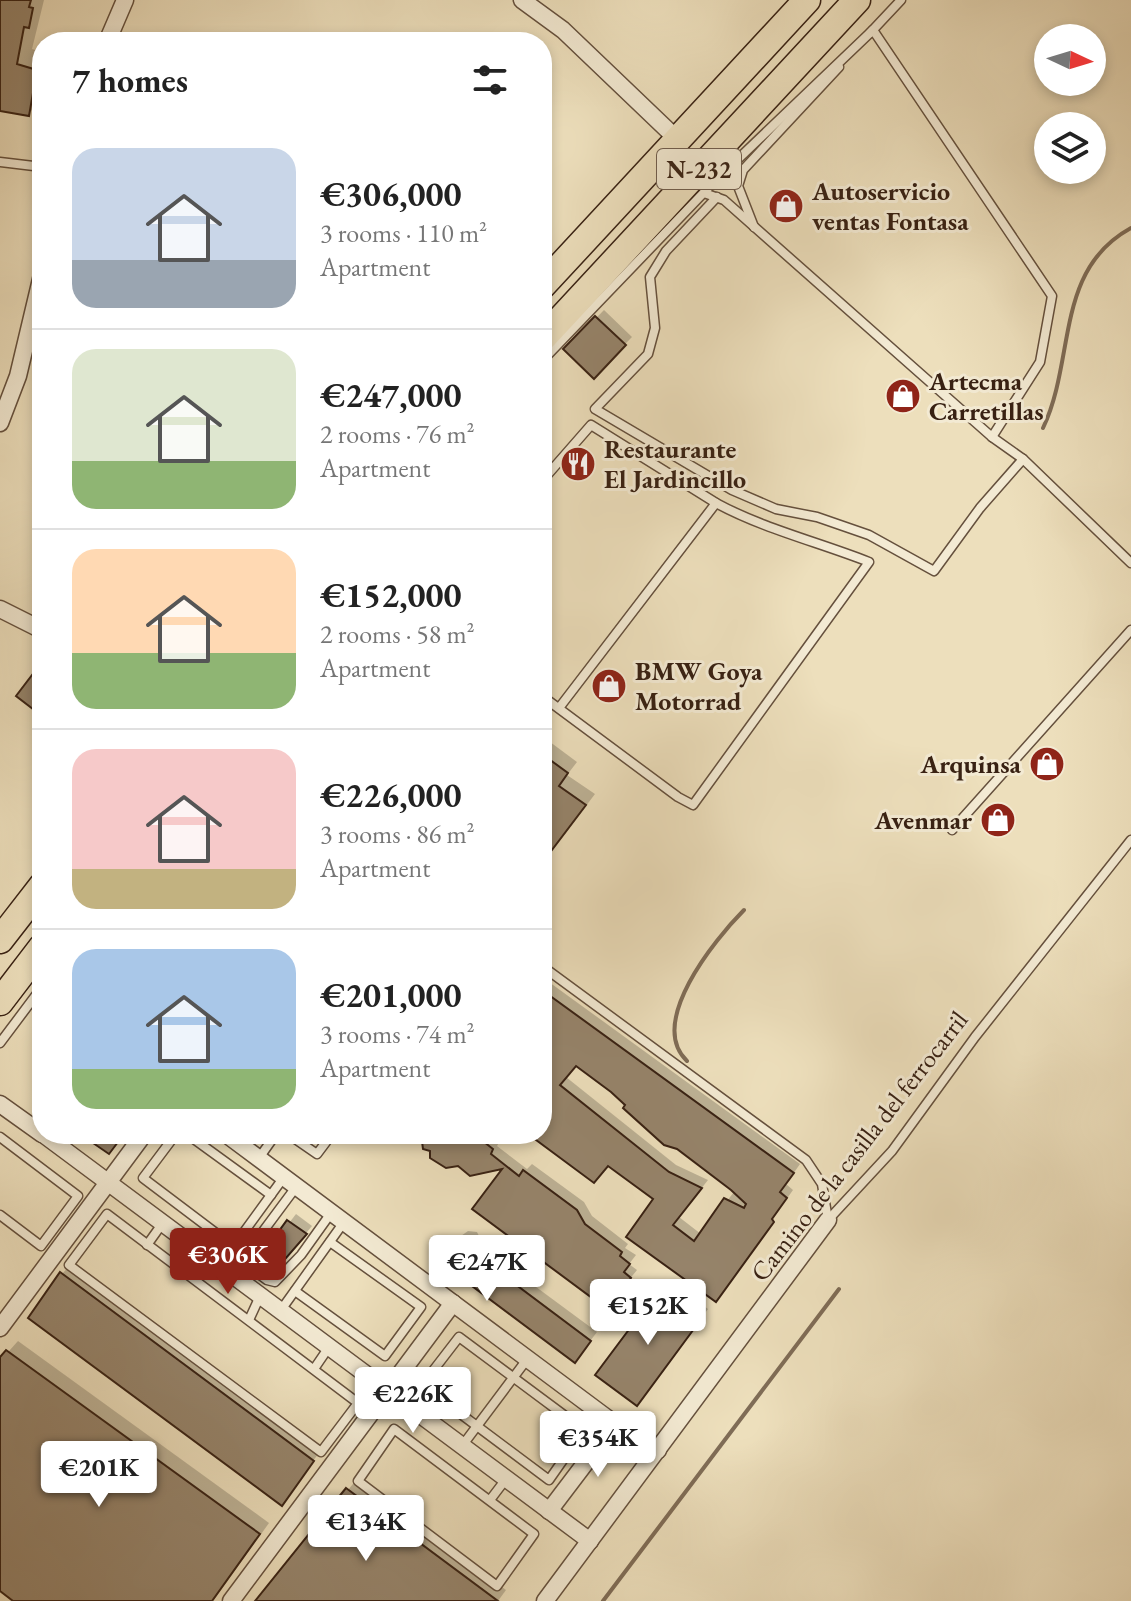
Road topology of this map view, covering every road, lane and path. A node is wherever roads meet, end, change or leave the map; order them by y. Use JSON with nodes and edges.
{"nodes":[{"id":1,"x":125,"y":0,"type":"edge"},
{"id":2,"x":522,"y":0,"type":"edge"},
{"id":3,"x":792,"y":0,"type":"edge"},
{"id":4,"x":807,"y":0,"type":"edge"},
{"id":5,"x":857,"y":0,"type":"edge"},
{"id":6,"x":901,"y":0,"type":"edge"},
{"id":7,"x":873,"y":30,"type":"junction"},
{"id":8,"x":111,"y":32,"type":"edge"},
{"id":9,"x":751,"y":61,"type":"junction"},
{"id":10,"x":678,"y":140,"type":"junction"},
{"id":11,"x":0,"y":162,"type":"edge"},
{"id":12,"x":32,"y":166,"type":"edge"},
{"id":13,"x":704,"y":193,"type":"junction"},
{"id":14,"x":717,"y":197,"type":"junction"},
{"id":15,"x":754,"y":228,"type":"junction"},
{"id":16,"x":552,"y":275,"type":"edge"},
{"id":17,"x":32,"y":317,"type":"edge"},
{"id":18,"x":552,"y":328,"type":"edge"},
{"id":19,"x":552,"y":351,"type":"edge"},
{"id":20,"x":0,"y":423,"type":"edge"},
{"id":21,"x":992,"y":437,"type":"junction"},
{"id":22,"x":1023,"y":459,"type":"junction"},
{"id":23,"x":552,"y":470,"type":"edge"},
{"id":24,"x":716,"y":503,"type":"junction"},
{"id":25,"x":1131,"y":563,"type":"edge"},
{"id":26,"x":0,"y":609,"type":"edge"},
{"id":27,"x":32,"y":625,"type":"edge"},
{"id":28,"x":1131,"y":630,"type":"edge"},
{"id":29,"x":552,"y":703,"type":"edge"},
{"id":30,"x":559,"y":708,"type":"junction"},
{"id":31,"x":952,"y":830,"type":"dead end"},
{"id":32,"x":1131,"y":840,"type":"edge"},
{"id":33,"x":32,"y":899,"type":"edge"},
{"id":34,"x":0,"y":940,"type":"edge"},
{"id":35,"x":32,"y":960,"type":"edge"},
{"id":36,"x":552,"y":973,"type":"edge"},
{"id":37,"x":32,"y":1000,"type":"edge"},
{"id":38,"x":0,"y":1002,"type":"edge"},
{"id":39,"x":0,"y":1043,"type":"edge"},
{"id":40,"x":0,"y":1104,"type":"edge"},
{"id":41,"x":32,"y":1127,"type":"edge"},
{"id":42,"x":0,"y":1137,"type":"edge"},
{"id":43,"x":56,"y":1144,"type":"edge"},
{"id":44,"x":136,"y":1144,"type":"edge"},
{"id":45,"x":168,"y":1144,"type":"edge"},
{"id":46,"x":201,"y":1144,"type":"edge"},
{"id":47,"x":240,"y":1144,"type":"edge"},
{"id":48,"x":269,"y":1144,"type":"edge"},
{"id":49,"x":302,"y":1144,"type":"edge"},
{"id":50,"x":324,"y":1144,"type":"edge"},
{"id":51,"x":259,"y":1158,"type":"junction"},
{"id":52,"x":108,"y":1182,"type":"junction"},
{"id":53,"x":290,"y":1182,"type":"junction"},
{"id":54,"x":271,"y":1195,"type":"junction"},
{"id":55,"x":0,"y":1215,"type":"edge"},
{"id":56,"x":338,"y":1217,"type":"junction"},
{"id":57,"x":828,"y":1220,"type":"junction"},
{"id":58,"x":163,"y":1223,"type":"junction"},
{"id":59,"x":67,"y":1224,"type":"junction"},
{"id":60,"x":330,"y":1242,"type":"junction"},
{"id":61,"x":147,"y":1245,"type":"junction"},
{"id":62,"x":233,"y":1246,"type":"junction"},
{"id":63,"x":48,"y":1250,"type":"junction"},
{"id":64,"x":69,"y":1265,"type":"junction"},
{"id":65,"x":220,"y":1265,"type":"junction"},
{"id":66,"x":295,"y":1291,"type":"junction"},
{"id":67,"x":260,"y":1296,"type":"junction"},
{"id":68,"x":453,"y":1303,"type":"junction"},
{"id":69,"x":280,"y":1311,"type":"junction"},
{"id":70,"x":249,"y":1320,"type":"junction"},
{"id":71,"x":0,"y":1328,"type":"edge"},
{"id":72,"x":329,"y":1347,"type":"junction"},
{"id":73,"x":528,"y":1358,"type":"junction"},
{"id":74,"x":314,"y":1369,"type":"junction"},
{"id":75,"x":513,"y":1377,"type":"junction"},
{"id":76,"x":388,"y":1391,"type":"junction"},
{"id":77,"x":615,"y":1424,"type":"junction"},
{"id":78,"x":477,"y":1426,"type":"junction"},
{"id":79,"x":462,"y":1446,"type":"junction"},
{"id":80,"x":658,"y":1450,"type":"junction"},
{"id":81,"x":506,"y":1479,"type":"junction"},
{"id":82,"x":490,"y":1500,"type":"junction"},
{"id":83,"x":549,"y":1511,"type":"junction"},
{"id":84,"x":590,"y":1541,"type":"junction"},
{"id":85,"x":231,"y":1601,"type":"edge"},
{"id":86,"x":545,"y":1601,"type":"edge"}],
"edges":[{"from":1,"to":8,"type":"street"},
{"from":2,"to":10,"type":"street"},
{"from":3,"to":9,"type":"lane"},
{"from":4,"to":9,"type":"highway","number":"N-232"},
{"from":5,"to":18,"type":"highway","number":"N-232"},
{"from":6,"to":7,"type":"lane"},
{"from":7,"to":13,"type":"lane"},
{"from":7,"to":15,"type":"lane"},
{"from":7,"to":21,"type":"lane"},
{"from":9,"to":10,"type":"highway","number":"N-232"},
{"from":10,"to":16,"type":"highway","number":"N-232"},
{"from":11,"to":12,"type":"lane"},
{"from":13,"to":14,"type":"lane"},
{"from":13,"to":19,"type":"lane"},
{"from":14,"to":15,"type":"lane"},
{"from":14,"to":22,"type":"lane"},
{"from":15,"to":21,"type":"lane"},
{"from":17,"to":20,"type":"street"},
{"from":21,"to":22,"type":"lane"},
{"from":22,"to":25,"type":"lane"},
{"from":23,"to":24,"type":"lane"},
{"from":24,"to":30,"type":"lane"},
{"from":24,"to":30,"type":"lane"},
{"from":26,"to":27,"type":"street"},
{"from":28,"to":31,"type":"lane"},
{"from":29,"to":30,"type":"lane"},
{"from":32,"to":57,"type":"lane","name":"Camino de la casilla del ferrocarril"},
{"from":33,"to":34,"type":"highway"},
{"from":35,"to":38,"type":"highway"},
{"from":36,"to":57,"type":"lane"},
{"from":37,"to":39,"type":"lane"},
{"from":40,"to":41,"type":"street"},
{"from":42,"to":59,"type":"lane"},
{"from":43,"to":52,"type":"street"},
{"from":44,"to":52,"type":"street"},
{"from":45,"to":62,"type":"lane"},
{"from":46,"to":54,"type":"lane"},
{"from":47,"to":51,"type":"street"},
{"from":48,"to":51,"type":"lane"},
{"from":49,"to":50,"type":"lane"},
{"from":51,"to":53,"type":"street"},
{"from":52,"to":58,"type":"street"},
{"from":52,"to":59,"type":"street"},
{"from":53,"to":54,"type":"lane"},
{"from":53,"to":56,"type":"street"},
{"from":53,"to":56,"type":"lane"},
{"from":54,"to":62,"type":"lane"},
{"from":55,"to":63,"type":"lane"},
{"from":56,"to":60,"type":"lane"},
{"from":56,"to":68,"type":"street"},
{"from":57,"to":80,"type":"street","name":"Camino de la casilla del ferrocarril"},
{"from":58,"to":61,"type":"lane"},
{"from":58,"to":65,"type":"street"},
{"from":59,"to":63,"type":"street"},
{"from":60,"to":66,"type":"lane"},
{"from":60,"to":66,"type":"lane"},
{"from":61,"to":64,"type":"lane"},
{"from":61,"to":70,"type":"lane"},
{"from":62,"to":65,"type":"lane"},
{"from":63,"to":64,"type":"lane"},
{"from":63,"to":71,"type":"street"},
{"from":64,"to":74,"type":"lane"},
{"from":65,"to":67,"type":"street"},
{"from":66,"to":69,"type":"lane"},
{"from":67,"to":69,"type":"street"},
{"from":67,"to":70,"type":"lane"},
{"from":68,"to":73,"type":"street"},
{"from":68,"to":76,"type":"street"},
{"from":69,"to":72,"type":"street"},
{"from":70,"to":74,"type":"lane"},
{"from":72,"to":74,"type":"lane"},
{"from":72,"to":76,"type":"street"},
{"from":73,"to":75,"type":"lane"},
{"from":73,"to":77,"type":"street"},
{"from":75,"to":78,"type":"lane"},
{"from":75,"to":78,"type":"lane"},
{"from":75,"to":78,"type":"lane"},
{"from":76,"to":79,"type":"street"},
{"from":76,"to":85,"type":"street"},
{"from":77,"to":80,"type":"street"},
{"from":77,"to":83,"type":"street"},
{"from":78,"to":79,"type":"lane"},
{"from":79,"to":81,"type":"street"},
{"from":80,"to":84,"type":"street","name":"Camino de la casilla del ferrocarril"},
{"from":81,"to":82,"type":"lane"},
{"from":81,"to":83,"type":"street"},
{"from":82,"to":82,"type":"lane"},
{"from":83,"to":84,"type":"street"},
{"from":84,"to":86,"type":"street","name":"Camino de la casilla del ferrocarril"}]}
